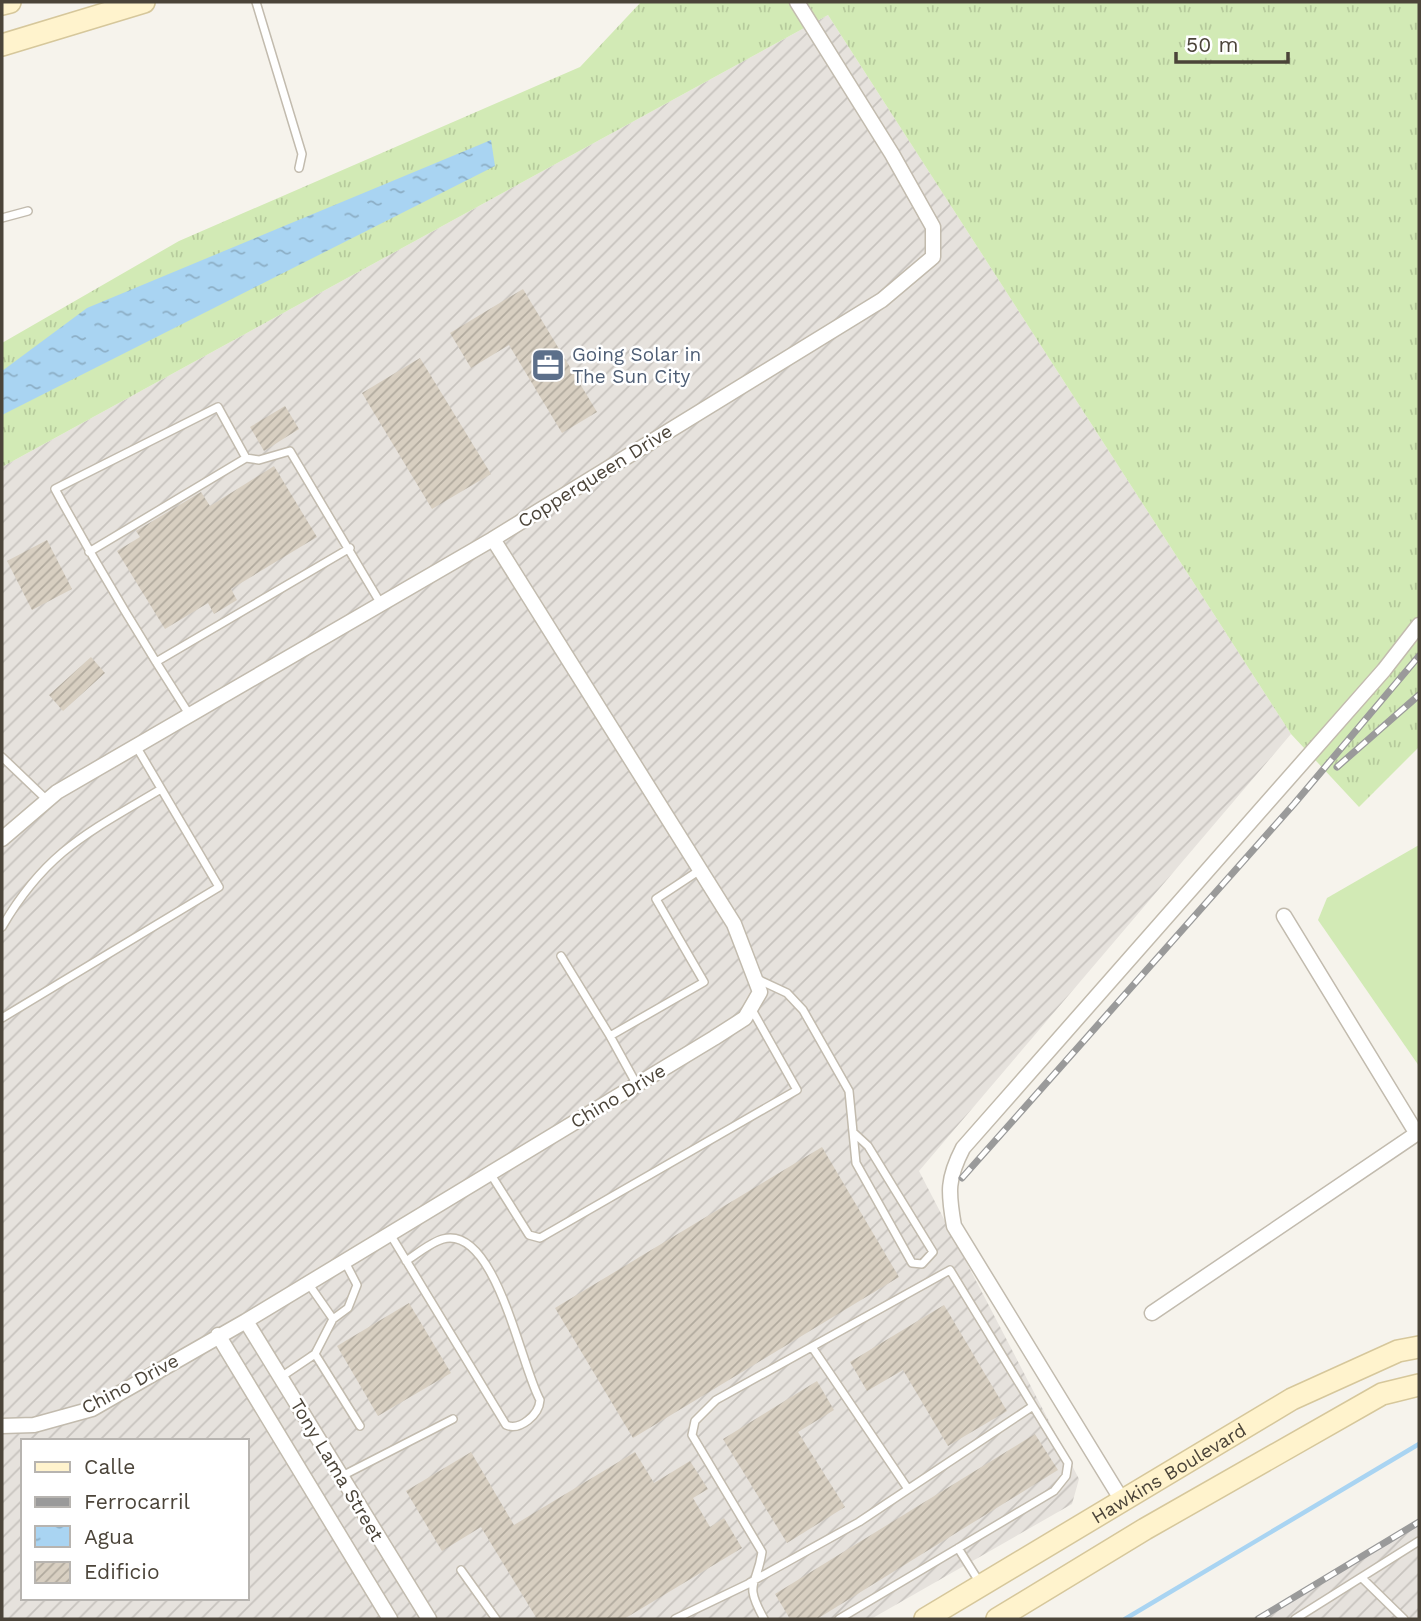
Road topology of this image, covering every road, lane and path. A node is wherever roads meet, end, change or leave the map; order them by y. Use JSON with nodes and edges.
{"nodes":[{"id":1,"x":10,"y":2,"type":"edge"},
{"id":2,"x":144,"y":2,"type":"edge"},
{"id":3,"x":256,"y":2,"type":"edge"},
{"id":4,"x":797,"y":2,"type":"edge"},
{"id":5,"x":2,"y":4,"type":"edge"},
{"id":6,"x":2,"y":45,"type":"edge"},
{"id":7,"x":299,"y":168,"type":"dead end"},
{"id":8,"x":28,"y":211,"type":"dead end"},
{"id":9,"x":2,"y":218,"type":"edge"},
{"id":10,"x":246,"y":458,"type":"junction"},
{"id":11,"x":493,"y":539,"type":"junction"},
{"id":12,"x":350,"y":548,"type":"junction"},
{"id":13,"x":89,"y":552,"type":"junction"},
{"id":14,"x":381,"y":604,"type":"junction"},
{"id":15,"x":1419,"y":625,"type":"edge"},
{"id":16,"x":156,"y":662,"type":"junction"},
{"id":17,"x":190,"y":715,"type":"junction"},
{"id":18,"x":136,"y":746,"type":"junction"},
{"id":19,"x":2,"y":757,"type":"edge"},
{"id":20,"x":161,"y":789,"type":"junction"},
{"id":21,"x":47,"y":800,"type":"junction"},
{"id":22,"x":2,"y":839,"type":"edge"},
{"id":23,"x":700,"y":870,"type":"junction"},
{"id":24,"x":1284,"y":916,"type":"dead end"},
{"id":25,"x":2,"y":927,"type":"edge"},
{"id":26,"x":561,"y":956,"type":"dead end"},
{"id":27,"x":754,"y":978,"type":"junction"},
{"id":28,"x":751,"y":1007,"type":"junction"},
{"id":29,"x":2,"y":1018,"type":"edge"},
{"id":30,"x":610,"y":1035,"type":"junction"},
{"id":31,"x":637,"y":1084,"type":"junction"},
{"id":32,"x":1418,"y":1133,"type":"edge"},
{"id":33,"x":855,"y":1134,"type":"junction"},
{"id":34,"x":490,"y":1173,"type":"junction"},
{"id":35,"x":390,"y":1234,"type":"junction"},
{"id":36,"x":344,"y":1261,"type":"junction"},
{"id":37,"x":406,"y":1261,"type":"junction"},
{"id":38,"x":309,"y":1283,"type":"junction"},
{"id":39,"x":1152,"y":1313,"type":"dead end"},
{"id":40,"x":333,"y":1319,"type":"junction"},
{"id":41,"x":246,"y":1321,"type":"junction"},
{"id":42,"x":218,"y":1335,"type":"junction"},
{"id":43,"x":812,"y":1347,"type":"junction"},
{"id":44,"x":1419,"y":1347,"type":"edge"},
{"id":45,"x":315,"y":1354,"type":"junction"},
{"id":46,"x":280,"y":1377,"type":"junction"},
{"id":47,"x":1419,"y":1385,"type":"edge"},
{"id":48,"x":1033,"y":1406,"type":"junction"},
{"id":49,"x":453,"y":1419,"type":"dead end"},
{"id":50,"x":2,"y":1426,"type":"edge"},
{"id":51,"x":360,"y":1426,"type":"dead end"},
{"id":52,"x":341,"y":1477,"type":"junction"},
{"id":53,"x":908,"y":1489,"type":"junction"},
{"id":54,"x":1123,"y":1502,"type":"junction"},
{"id":55,"x":1145,"y":1529,"type":"junction"},
{"id":56,"x":1419,"y":1541,"type":"edge"},
{"id":57,"x":958,"y":1548,"type":"junction"},
{"id":58,"x":461,"y":1570,"type":"dead end"},
{"id":59,"x":1362,"y":1578,"type":"junction"},
{"id":60,"x":751,"y":1582,"type":"junction"},
{"id":61,"x":982,"y":1586,"type":"junction"},
{"id":62,"x":390,"y":1619,"type":"edge"},
{"id":63,"x":429,"y":1619,"type":"edge"},
{"id":64,"x":496,"y":1619,"type":"edge"},
{"id":65,"x":675,"y":1619,"type":"edge"},
{"id":66,"x":764,"y":1619,"type":"edge"},
{"id":67,"x":839,"y":1619,"type":"edge"},
{"id":68,"x":925,"y":1619,"type":"edge"},
{"id":69,"x":997,"y":1619,"type":"edge"},
{"id":70,"x":1295,"y":1619,"type":"edge"},
{"id":71,"x":1404,"y":1619,"type":"edge"}],
"edges":[{"from":1,"to":5,"type":"main road"},
{"from":2,"to":6,"type":"main road"},
{"from":3,"to":7,"type":"lane"},
{"from":4,"to":11,"type":"street","name":"Copperqueen Drive"},
{"from":8,"to":9,"type":"lane"},
{"from":10,"to":12,"type":"lane"},
{"from":10,"to":13,"type":"lane"},
{"from":10,"to":13,"type":"lane"},
{"from":11,"to":14,"type":"street","name":"Copperqueen Drive"},
{"from":11,"to":23,"type":"street"},
{"from":12,"to":14,"type":"lane"},
{"from":12,"to":16,"type":"lane"},
{"from":13,"to":16,"type":"lane"},
{"from":14,"to":17,"type":"street","name":"Copperqueen Drive"},
{"from":15,"to":54,"type":"street"},
{"from":16,"to":17,"type":"lane"},
{"from":17,"to":18,"type":"street","name":"Copperqueen Drive"},
{"from":18,"to":20,"type":"lane"},
{"from":18,"to":21,"type":"street","name":"Copperqueen Drive"},
{"from":19,"to":21,"type":"lane"},
{"from":20,"to":25,"type":"lane"},
{"from":20,"to":29,"type":"lane"},
{"from":21,"to":22,"type":"street","name":"Copperqueen Drive"},
{"from":23,"to":27,"type":"street"},
{"from":23,"to":30,"type":"lane"},
{"from":24,"to":32,"type":"street"},
{"from":26,"to":30,"type":"lane"},
{"from":27,"to":28,"type":"street"},
{"from":27,"to":33,"type":"lane"},
{"from":28,"to":31,"type":"street","name":"Chino Drive"},
{"from":28,"to":34,"type":"lane"},
{"from":30,"to":31,"type":"lane"},
{"from":31,"to":34,"type":"street","name":"Chino Drive"},
{"from":32,"to":39,"type":"street"},
{"from":33,"to":33,"type":"lane"},
{"from":34,"to":35,"type":"street","name":"Chino Drive"},
{"from":35,"to":36,"type":"street","name":"Chino Drive"},
{"from":35,"to":37,"type":"lane"},
{"from":36,"to":38,"type":"street","name":"Chino Drive"},
{"from":36,"to":40,"type":"lane"},
{"from":37,"to":37,"type":"lane"},
{"from":38,"to":40,"type":"lane"},
{"from":38,"to":41,"type":"street","name":"Chino Drive"},
{"from":40,"to":45,"type":"lane"},
{"from":41,"to":42,"type":"street","name":"Chino Drive"},
{"from":41,"to":46,"type":"street","name":"Tony Lama Street"},
{"from":42,"to":50,"type":"street","name":"Chino Drive"},
{"from":42,"to":62,"type":"street","name":"Tony Lama Street"},
{"from":43,"to":48,"type":"lane"},
{"from":43,"to":53,"type":"lane"},
{"from":43,"to":60,"type":"lane"},
{"from":44,"to":54,"type":"main road","name":"Hawkins Boulevard"},
{"from":45,"to":46,"type":"lane"},
{"from":45,"to":51,"type":"lane"},
{"from":46,"to":52,"type":"street","name":"Tony Lama Street"},
{"from":47,"to":55,"type":"main road","name":"Hawkins Boulevard"},
{"from":48,"to":53,"type":"lane"},
{"from":48,"to":57,"type":"lane"},
{"from":49,"to":52,"type":"lane"},
{"from":52,"to":63,"type":"street","name":"Tony Lama Street"},
{"from":53,"to":60,"type":"lane"},
{"from":54,"to":55,"type":"main road"},
{"from":54,"to":61,"type":"main road","name":"Hawkins Boulevard"},
{"from":55,"to":69,"type":"main road","name":"Hawkins Boulevard"},
{"from":56,"to":59,"type":"lane"},
{"from":57,"to":61,"type":"lane"},
{"from":57,"to":67,"type":"lane"},
{"from":58,"to":64,"type":"lane"},
{"from":59,"to":70,"type":"lane"},
{"from":59,"to":71,"type":"lane"},
{"from":60,"to":65,"type":"lane"},
{"from":60,"to":66,"type":"lane"},
{"from":61,"to":68,"type":"main road","name":"Hawkins Boulevard"}]}
